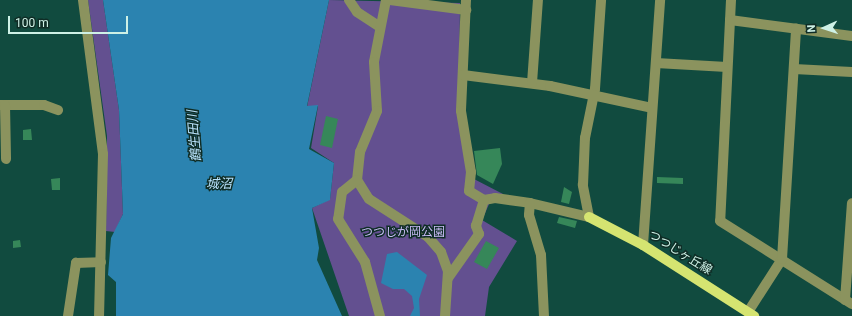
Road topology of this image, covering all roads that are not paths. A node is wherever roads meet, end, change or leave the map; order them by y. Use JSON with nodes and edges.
{"nodes":[{"id":1,"x":83,"y":0,"type":"edge"},
{"id":2,"x":349,"y":0,"type":"edge"},
{"id":3,"x":386,"y":0,"type":"edge"},
{"id":4,"x":390,"y":0,"type":"edge"},
{"id":5,"x":538,"y":0,"type":"edge"},
{"id":6,"x":601,"y":0,"type":"edge"},
{"id":7,"x":660,"y":0,"type":"edge"},
{"id":8,"x":731,"y":0,"type":"edge"},
{"id":9,"x":466,"y":5,"type":"edge"},
{"id":10,"x":730,"y":20,"type":"junction"},
{"id":11,"x":380,"y":27,"type":"junction"},
{"id":12,"x":796,"y":28,"type":"junction"},
{"id":13,"x":852,"y":36,"type":"edge"},
{"id":14,"x":656,"y":63,"type":"junction"},
{"id":15,"x":727,"y":67,"type":"junction"},
{"id":16,"x":794,"y":69,"type":"junction"},
{"id":17,"x":852,"y":72,"type":"edge"},
{"id":18,"x":463,"y":75,"type":"junction"},
{"id":19,"x":532,"y":83,"type":"junction"},
{"id":20,"x":594,"y":96,"type":"junction"},
{"id":21,"x":3,"y":105,"type":"edge"},
{"id":22,"x":652,"y":108,"type":"junction"},
{"id":23,"x":58,"y":110,"type":"dead end"},
{"id":24,"x":6,"y":159,"type":"dead end"},
{"id":25,"x":357,"y":180,"type":"junction"},
{"id":26,"x":484,"y":200,"type":"junction"},
{"id":27,"x":530,"y":203,"type":"junction"},
{"id":28,"x":852,"y":203,"type":"edge"},
{"id":29,"x":589,"y":217,"type":"junction"},
{"id":30,"x":643,"y":245,"type":"junction"},
{"id":31,"x":782,"y":259,"type":"junction"},
{"id":32,"x":102,"y":262,"type":"junction"},
{"id":33,"x":448,"y":278,"type":"junction"},
{"id":34,"x":849,"y":302,"type":"edge"},
{"id":35,"x":751,"y":314,"type":"edge"},
{"id":36,"x":68,"y":316,"type":"edge"},
{"id":37,"x":99,"y":316,"type":"edge"},
{"id":38,"x":380,"y":316,"type":"edge"},
{"id":39,"x":445,"y":316,"type":"edge"},
{"id":40,"x":544,"y":316,"type":"edge"}],
"edges":[{"from":1,"to":32,"type":"street"},
{"from":2,"to":11,"type":"street"},
{"from":3,"to":11,"type":"street"},
{"from":4,"to":9,"type":"street"},
{"from":5,"to":19,"type":"street"},
{"from":6,"to":20,"type":"street"},
{"from":7,"to":14,"type":"street"},
{"from":8,"to":10,"type":"street"},
{"from":9,"to":18,"type":"street"},
{"from":10,"to":12,"type":"street"},
{"from":10,"to":15,"type":"street"},
{"from":11,"to":25,"type":"street"},
{"from":12,"to":13,"type":"street"},
{"from":12,"to":16,"type":"street"},
{"from":14,"to":15,"type":"street"},
{"from":14,"to":22,"type":"street"},
{"from":15,"to":31,"type":"street"},
{"from":16,"to":17,"type":"street"},
{"from":16,"to":31,"type":"street"},
{"from":18,"to":19,"type":"street"},
{"from":18,"to":26,"type":"street"},
{"from":19,"to":20,"type":"street"},
{"from":20,"to":22,"type":"street"},
{"from":20,"to":29,"type":"street"},
{"from":21,"to":23,"type":"street"},
{"from":21,"to":24,"type":"street"},
{"from":22,"to":30,"type":"street"},
{"from":25,"to":33,"type":"street"},
{"from":25,"to":38,"type":"street"},
{"from":26,"to":27,"type":"street"},
{"from":26,"to":33,"type":"street"},
{"from":27,"to":29,"type":"street"},
{"from":27,"to":40,"type":"street"},
{"from":28,"to":34,"type":"street"},
{"from":29,"to":30,"type":"main road","name":"つつじヶ丘線"},
{"from":30,"to":35,"type":"main road","name":"つつじヶ丘線"},
{"from":31,"to":34,"type":"street"},
{"from":31,"to":35,"type":"street"},
{"from":32,"to":36,"type":"street"},
{"from":32,"to":37,"type":"street"},
{"from":33,"to":39,"type":"street"}]}
